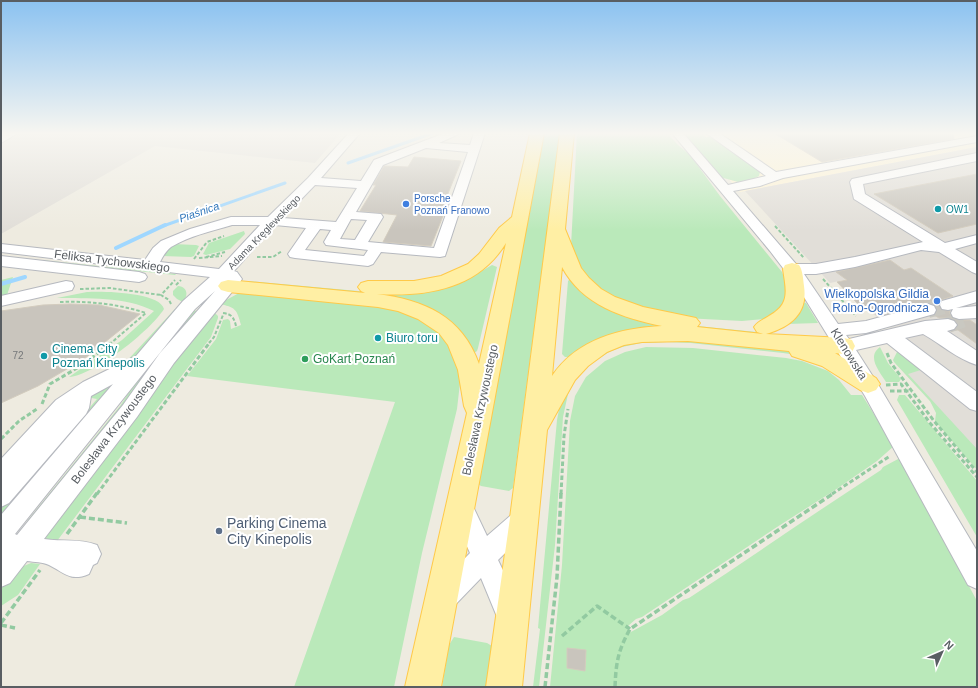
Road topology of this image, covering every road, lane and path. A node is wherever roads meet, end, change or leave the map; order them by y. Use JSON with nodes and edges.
{"nodes":[{"id":1,"x":327,"y":165,"type":"edge"},
{"id":2,"x":377,"y":165,"type":"edge"},
{"id":3,"x":469,"y":165,"type":"edge"},
{"id":4,"x":531,"y":165,"type":"edge"},
{"id":5,"x":563,"y":165,"type":"edge"},
{"id":6,"x":704,"y":165,"type":"edge"},
{"id":7,"x":758,"y":165,"type":"edge"},
{"id":8,"x":839,"y":165,"type":"edge"},
{"id":9,"x":938,"y":165,"type":"edge"},
{"id":10,"x":774,"y":177,"type":"junction"},
{"id":11,"x":309,"y":185,"type":"junction"},
{"id":12,"x":364,"y":185,"type":"junction"},
{"id":13,"x":725,"y":189,"type":"junction"},
{"id":14,"x":521,"y":218,"type":"junction"},
{"id":15,"x":343,"y":221,"type":"junction"},
{"id":16,"x":276,"y":222,"type":"junction"},
{"id":17,"x":316,"y":225,"type":"junction"},
{"id":18,"x":556,"y":227,"type":"junction"},
{"id":19,"x":977,"y":239,"type":"edge"},
{"id":20,"x":305,"y":240,"type":"junction"},
{"id":21,"x":331,"y":242,"type":"junction"},
{"id":22,"x":359,"y":245,"type":"junction"},
{"id":23,"x":377,"y":247,"type":"junction"},
{"id":24,"x":1,"y":248,"type":"edge"},
{"id":25,"x":942,"y":248,"type":"junction"},
{"id":26,"x":284,"y":250,"type":"dead end"},
{"id":27,"x":30,"y":251,"type":"junction"},
{"id":28,"x":254,"y":257,"type":"junction"},
{"id":29,"x":1,"y":261,"type":"edge"},
{"id":30,"x":18,"y":263,"type":"junction"},
{"id":31,"x":150,"y":266,"type":"junction"},
{"id":32,"x":792,"y":269,"type":"junction"},
{"id":33,"x":977,"y":269,"type":"edge"},
{"id":34,"x":1,"y":275,"type":"edge"},
{"id":35,"x":225,"y":280,"type":"junction"},
{"id":36,"x":72,"y":288,"type":"joint"},
{"id":37,"x":161,"y":295,"type":"dead end"},
{"id":38,"x":977,"y":296,"type":"edge"},
{"id":39,"x":1,"y":301,"type":"edge"},
{"id":40,"x":57,"y":302,"type":"dead end"},
{"id":41,"x":216,"y":310,"type":"junction"},
{"id":42,"x":954,"y":315,"type":"edge"},
{"id":43,"x":236,"y":326,"type":"dead end"},
{"id":44,"x":761,"y":334,"type":"junction"},
{"id":45,"x":890,"y":336,"type":"junction"},
{"id":46,"x":839,"y":338,"type":"junction"},
{"id":47,"x":971,"y":355,"type":"edge"},
{"id":48,"x":139,"y":366,"type":"junction"},
{"id":49,"x":977,"y":369,"type":"edge"},
{"id":50,"x":868,"y":384,"type":"junction"},
{"id":51,"x":82,"y":391,"type":"junction"},
{"id":52,"x":977,"y":403,"type":"edge"},
{"id":53,"x":569,"y":404,"type":"dead end"},
{"id":54,"x":41,"y":406,"type":"dead end"},
{"id":55,"x":476,"y":425,"type":"junction"},
{"id":56,"x":533,"y":437,"type":"junction"},
{"id":57,"x":904,"y":446,"type":"junction"},
{"id":58,"x":1,"y":475,"type":"edge"},
{"id":59,"x":977,"y":477,"type":"edge"},
{"id":60,"x":1,"y":496,"type":"edge"},
{"id":61,"x":460,"y":505,"type":"junction"},
{"id":62,"x":80,"y":517,"type":"junction"},
{"id":63,"x":524,"y":518,"type":"junction"},
{"id":64,"x":127,"y":523,"type":"dead end"},
{"id":65,"x":1,"y":533,"type":"edge"},
{"id":66,"x":12,"y":546,"type":"edge"},
{"id":67,"x":53,"y":553,"type":"junction"},
{"id":68,"x":484,"y":557,"type":"junction"},
{"id":69,"x":84,"y":560,"type":"dead end"},
{"id":70,"x":975,"y":569,"type":"edge"},
{"id":71,"x":1,"y":574,"type":"edge"},
{"id":72,"x":440,"y":602,"type":"junction"},
{"id":73,"x":512,"y":618,"type":"junction"},
{"id":74,"x":1,"y":624,"type":"edge"},
{"id":75,"x":14,"y":628,"type":"dead end"},
{"id":76,"x":630,"y":629,"type":"junction"},
{"id":77,"x":562,"y":636,"type":"dead end"},
{"id":78,"x":423,"y":687,"type":"edge"},
{"id":79,"x":504,"y":687,"type":"edge"},
{"id":80,"x":545,"y":687,"type":"edge"},
{"id":81,"x":614,"y":687,"type":"edge"}],
"edges":[{"from":1,"to":11,"type":"street","name":"Adama Kręglewskiego"},
{"from":2,"to":12,"type":"street"},
{"from":3,"to":23,"type":"street"},
{"from":4,"to":14,"type":"main road","name":"Bolesława Krzywoustego"},
{"from":5,"to":18,"type":"main road"},
{"from":6,"to":13,"type":"street","name":"Klenowska"},
{"from":7,"to":10,"type":"street"},
{"from":8,"to":10,"type":"street"},
{"from":9,"to":25,"type":"street"},
{"from":10,"to":13,"type":"street"},
{"from":11,"to":12,"type":"street"},
{"from":11,"to":16,"type":"street","name":"Adama Kręglewskiego"},
{"from":12,"to":15,"type":"street"},
{"from":13,"to":32,"type":"street","name":"Klenowska"},
{"from":14,"to":35,"type":"main road"},
{"from":14,"to":55,"type":"main road","name":"Bolesława Krzywoustego"},
{"from":15,"to":17,"type":"street"},
{"from":15,"to":21,"type":"street"},
{"from":15,"to":22,"type":"street"},
{"from":16,"to":17,"type":"street"},
{"from":16,"to":28,"type":"street","name":"Adama Kręglewskiego"},
{"from":16,"to":31,"type":"street"},
{"from":16,"to":35,"type":"street","name":"Adama Kręglewskiego"},
{"from":17,"to":20,"type":"street"},
{"from":18,"to":44,"type":"main road"},
{"from":18,"to":56,"type":"main road"},
{"from":19,"to":25,"type":"street"},
{"from":20,"to":21,"type":"street"},
{"from":20,"to":23,"type":"street"},
{"from":21,"to":22,"type":"street"},
{"from":22,"to":23,"type":"street"},
{"from":24,"to":27,"type":"street","name":"Feliksa Tychowskiego"},
{"from":25,"to":32,"type":"street"},
{"from":25,"to":33,"type":"street"},
{"from":26,"to":28,"type":"path"},
{"from":27,"to":30,"type":"street"},
{"from":27,"to":31,"type":"street","name":"Feliksa Tychowskiego"},
{"from":28,"to":35,"type":"street","name":"Adama Kręglewskiego"},
{"from":29,"to":30,"type":"street","name":"Feliksa Tychowskiego"},
{"from":30,"to":34,"type":"street"},
{"from":30,"to":35,"type":"street","name":"Feliksa Tychowskiego"},
{"from":31,"to":35,"type":"street","name":"Feliksa Tychowskiego"},
{"from":32,"to":44,"type":"main road"},
{"from":32,"to":46,"type":"street","name":"Klenowska"},
{"from":35,"to":41,"type":"street","name":"Bolesława Krzywoustego"},
{"from":35,"to":48,"type":"street","name":"Bolesława Krzywoustego"},
{"from":35,"to":55,"type":"main road"},
{"from":36,"to":37,"type":"path"},
{"from":36,"to":39,"type":"street"},
{"from":38,"to":42,"type":"street"},
{"from":40,"to":54,"type":"path"},
{"from":41,"to":43,"type":"path"},
{"from":41,"to":62,"type":"path"},
{"from":41,"to":66,"type":"street","name":"Bolesława Krzywoustego"},
{"from":42,"to":45,"type":"street"},
{"from":42,"to":46,"type":"street"},
{"from":42,"to":47,"type":"street"},
{"from":44,"to":46,"type":"main road"},
{"from":44,"to":50,"type":"main road"},
{"from":44,"to":56,"type":"main road"},
{"from":45,"to":46,"type":"street"},
{"from":45,"to":52,"type":"street"},
{"from":46,"to":50,"type":"street","name":"Klenowska"},
{"from":47,"to":49,"type":"street"},
{"from":48,"to":51,"type":"street"},
{"from":48,"to":65,"type":"street","name":"Bolesława Krzywoustego"},
{"from":50,"to":57,"type":"street","name":"Klenowska"},
{"from":50,"to":59,"type":"path"},
{"from":51,"to":58,"type":"street"},
{"from":51,"to":60,"type":"street"},
{"from":53,"to":80,"type":"path"},
{"from":55,"to":61,"type":"main road","name":"Bolesława Krzywoustego"},
{"from":56,"to":63,"type":"main road"},
{"from":57,"to":70,"type":"street","name":"Klenowska"},
{"from":57,"to":76,"type":"path"},
{"from":61,"to":68,"type":"street"},
{"from":61,"to":72,"type":"main road","name":"Bolesława Krzywoustego"},
{"from":62,"to":64,"type":"path"},
{"from":62,"to":67,"type":"path"},
{"from":63,"to":68,"type":"street"},
{"from":63,"to":73,"type":"main road"},
{"from":66,"to":67,"type":"street"},
{"from":66,"to":71,"type":"street","name":"Bolesława Krzywoustego"},
{"from":67,"to":69,"type":"street"},
{"from":67,"to":74,"type":"path"},
{"from":68,"to":72,"type":"street"},
{"from":68,"to":73,"type":"street"},
{"from":72,"to":78,"type":"main road","name":"Bolesława Krzywoustego"},
{"from":73,"to":79,"type":"main road"},
{"from":74,"to":75,"type":"path"},
{"from":76,"to":77,"type":"path"},
{"from":76,"to":81,"type":"path"}]}
